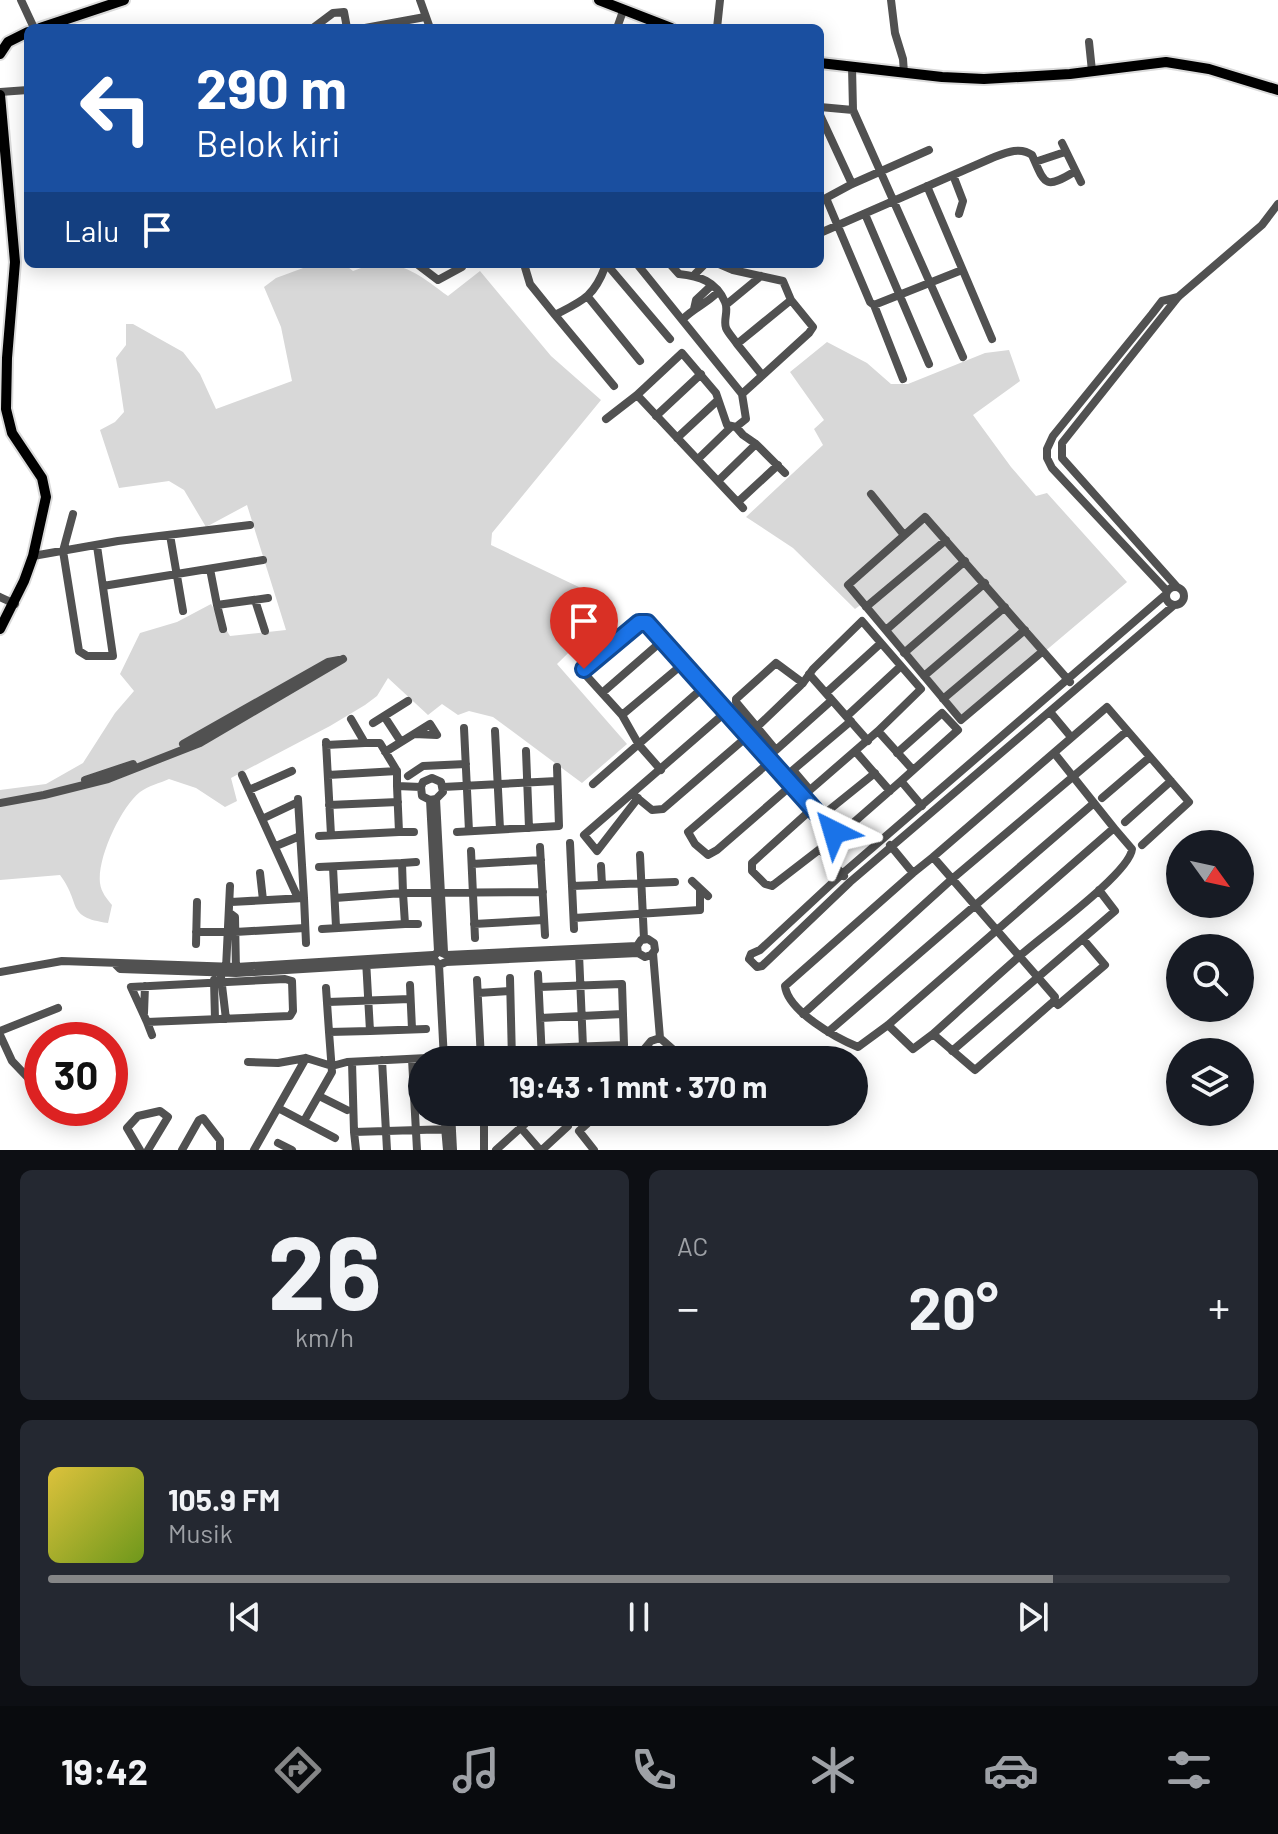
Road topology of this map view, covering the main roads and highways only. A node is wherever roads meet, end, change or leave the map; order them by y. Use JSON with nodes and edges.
{"nodes":[{"id":1,"x":124,"y":0,"type":"edge"},
{"id":2,"x":599,"y":0,"type":"edge"},
{"id":3,"x":49,"y":24,"type":"edge"},
{"id":4,"x":660,"y":24,"type":"edge"},
{"id":5,"x":24,"y":34,"type":"edge"},
{"id":6,"x":1,"y":51,"type":"edge"},
{"id":7,"x":824,"y":64,"type":"edge"},
{"id":8,"x":1278,"y":90,"type":"edge"},
{"id":9,"x":0,"y":93,"type":"edge"},
{"id":10,"x":3,"y":182,"type":"edge"},
{"id":11,"x":0,"y":629,"type":"edge"}],
"edges":[{"from":1,"to":3,"type":"main road"},
{"from":2,"to":4,"type":"main road"},
{"from":5,"to":6,"type":"main road"},
{"from":7,"to":8,"type":"main road"},
{"from":9,"to":10,"type":"main road"},
{"from":10,"to":11,"type":"main road"}]}
